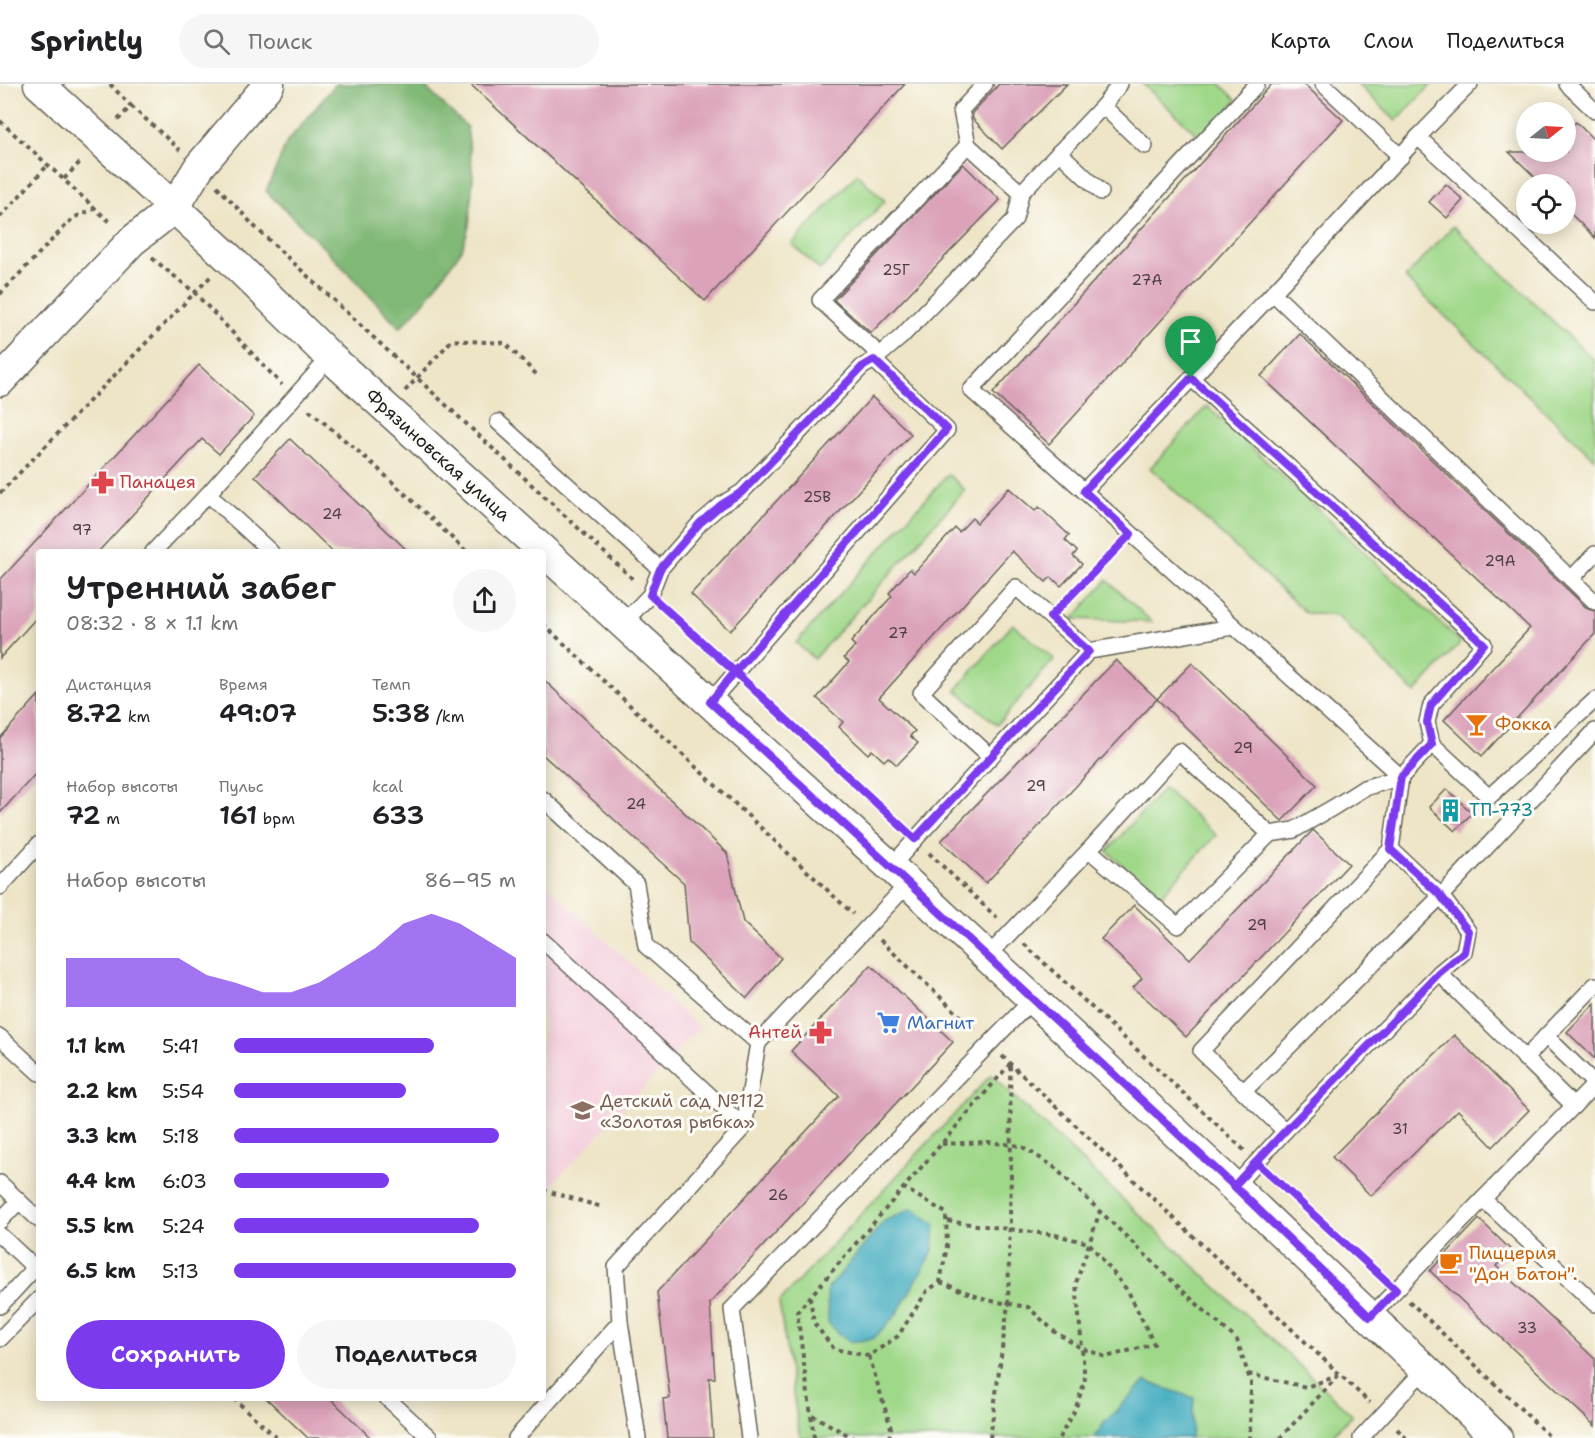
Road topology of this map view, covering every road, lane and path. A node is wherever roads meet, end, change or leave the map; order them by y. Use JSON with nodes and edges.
{"nodes":[{"id":1,"x":39,"y":84,"type":"edge"},
{"id":2,"x":269,"y":84,"type":"edge"},
{"id":3,"x":985,"y":84,"type":"edge"},
{"id":4,"x":1120,"y":84,"type":"edge"},
{"id":5,"x":1257,"y":84,"type":"edge"},
{"id":6,"x":1323,"y":84,"type":"edge"},
{"id":7,"x":1470,"y":84,"type":"edge"},
{"id":8,"x":1567,"y":84,"type":"edge"},
{"id":9,"x":131,"y":106,"type":"dead end"},
{"id":10,"x":1103,"y":106,"type":"junction"},
{"id":11,"x":1595,"y":111,"type":"edge"},
{"id":12,"x":0,"y":121,"type":"edge"},
{"id":13,"x":1418,"y":137,"type":"junction"},
{"id":14,"x":968,"y":145,"type":"junction"},
{"id":15,"x":1145,"y":146,"type":"dead end"},
{"id":16,"x":1059,"y":152,"type":"junction"},
{"id":17,"x":1401,"y":157,"type":"junction"},
{"id":18,"x":48,"y":165,"type":"junction"},
{"id":19,"x":199,"y":167,"type":"junction"},
{"id":20,"x":1101,"y":192,"type":"dead end"},
{"id":21,"x":1021,"y":193,"type":"junction"},
{"id":22,"x":94,"y":208,"type":"junction"},
{"id":23,"x":174,"y":208,"type":"junction"},
{"id":24,"x":0,"y":217,"type":"edge"},
{"id":25,"x":255,"y":227,"type":"junction"},
{"id":26,"x":132,"y":241,"type":"junction"},
{"id":27,"x":230,"y":259,"type":"junction"},
{"id":28,"x":194,"y":292,"type":"junction"},
{"id":29,"x":1273,"y":292,"type":"junction"},
{"id":30,"x":0,"y":294,"type":"edge"},
{"id":31,"x":1595,"y":302,"type":"edge"},
{"id":32,"x":330,"y":357,"type":"junction"},
{"id":33,"x":877,"y":357,"type":"junction"},
{"id":34,"x":538,"y":376,"type":"dead end"},
{"id":35,"x":417,"y":378,"type":"junction"},
{"id":36,"x":1191,"y":378,"type":"junction"},
{"id":37,"x":0,"y":381,"type":"edge"},
{"id":38,"x":294,"y":398,"type":"junction"},
{"id":39,"x":388,"y":409,"type":"junction"},
{"id":40,"x":498,"y":422,"type":"dead end"},
{"id":41,"x":1084,"y":491,"type":"junction"},
{"id":42,"x":0,"y":493,"type":"edge"},
{"id":43,"x":208,"y":494,"type":"junction"},
{"id":44,"x":1131,"y":534,"type":"junction"},
{"id":45,"x":156,"y":549,"type":"edge"},
{"id":46,"x":261,"y":549,"type":"edge"},
{"id":47,"x":464,"y":549,"type":"edge"},
{"id":48,"x":542,"y":549,"type":"edge"},
{"id":49,"x":546,"y":553,"type":"edge"},
{"id":50,"x":1595,"y":554,"type":"edge"},
{"id":51,"x":660,"y":569,"type":"junction"},
{"id":52,"x":1571,"y":579,"type":"junction"},
{"id":53,"x":650,"y":595,"type":"junction"},
{"id":54,"x":1595,"y":602,"type":"edge"},
{"id":55,"x":1050,"y":617,"type":"junction"},
{"id":56,"x":623,"y":623,"type":"junction"},
{"id":57,"x":1233,"y":627,"type":"junction"},
{"id":58,"x":1089,"y":651,"type":"junction"},
{"id":59,"x":735,"y":672,"type":"junction"},
{"id":60,"x":1595,"y":700,"type":"edge"},
{"id":61,"x":710,"y":702,"type":"junction"},
{"id":62,"x":1595,"y":731,"type":"edge"},
{"id":63,"x":1432,"y":744,"type":"junction"},
{"id":64,"x":991,"y":757,"type":"junction"},
{"id":65,"x":1401,"y":777,"type":"junction"},
{"id":66,"x":546,"y":802,"type":"edge"},
{"id":67,"x":1270,"y":834,"type":"junction"},
{"id":68,"x":915,"y":839,"type":"junction"},
{"id":69,"x":36,"y":847,"type":"edge"},
{"id":70,"x":1390,"y":849,"type":"junction"},
{"id":71,"x":1089,"y":850,"type":"junction"},
{"id":72,"x":900,"y":875,"type":"junction"},
{"id":73,"x":0,"y":887,"type":"edge"},
{"id":74,"x":1441,"y":896,"type":"junction"},
{"id":75,"x":1011,"y":931,"type":"junction"},
{"id":76,"x":546,"y":944,"type":"edge"},
{"id":77,"x":987,"y":957,"type":"junction"},
{"id":78,"x":1439,"y":973,"type":"junction"},
{"id":79,"x":1595,"y":985,"type":"edge"},
{"id":80,"x":1033,"y":999,"type":"junction"},
{"id":81,"x":1546,"y":1036,"type":"junction"},
{"id":82,"x":0,"y":1037,"type":"edge"},
{"id":83,"x":758,"y":1043,"type":"junction"},
{"id":84,"x":1525,"y":1059,"type":"junction"},
{"id":85,"x":36,"y":1070,"type":"edge"},
{"id":86,"x":1595,"y":1084,"type":"edge"},
{"id":87,"x":1244,"y":1092,"type":"junction"},
{"id":88,"x":1574,"y":1106,"type":"junction"},
{"id":89,"x":744,"y":1127,"type":"junction"},
{"id":90,"x":1285,"y":1131,"type":"junction"},
{"id":91,"x":942,"y":1144,"type":"junction"},
{"id":92,"x":1011,"y":1145,"type":"junction"},
{"id":93,"x":1256,"y":1162,"type":"junction"},
{"id":94,"x":0,"y":1183,"type":"edge"},
{"id":95,"x":1234,"y":1186,"type":"junction"},
{"id":96,"x":904,"y":1188,"type":"junction"},
{"id":97,"x":546,"y":1191,"type":"edge"},
{"id":98,"x":1483,"y":1199,"type":"junction"},
{"id":99,"x":19,"y":1201,"type":"junction"},
{"id":100,"x":602,"y":1207,"type":"dead end"},
{"id":101,"x":1100,"y":1211,"type":"junction"},
{"id":102,"x":36,"y":1217,"type":"edge"},
{"id":103,"x":0,"y":1221,"type":"edge"},
{"id":104,"x":946,"y":1221,"type":"junction"},
{"id":105,"x":1010,"y":1228,"type":"junction"},
{"id":106,"x":0,"y":1235,"type":"edge"},
{"id":107,"x":1089,"y":1243,"type":"junction"},
{"id":108,"x":940,"y":1282,"type":"junction"},
{"id":109,"x":1396,"y":1290,"type":"junction"},
{"id":110,"x":810,"y":1296,"type":"junction"},
{"id":111,"x":36,"y":1302,"type":"edge"},
{"id":112,"x":1008,"y":1304,"type":"junction"},
{"id":113,"x":1595,"y":1304,"type":"edge"},
{"id":114,"x":0,"y":1306,"type":"edge"},
{"id":115,"x":1370,"y":1317,"type":"junction"},
{"id":116,"x":620,"y":1322,"type":"junction"},
{"id":117,"x":0,"y":1339,"type":"edge"},
{"id":118,"x":1081,"y":1348,"type":"junction"},
{"id":119,"x":868,"y":1356,"type":"junction"},
{"id":120,"x":1425,"y":1370,"type":"junction"},
{"id":121,"x":1248,"y":1374,"type":"junction"},
{"id":122,"x":236,"y":1401,"type":"edge"},
{"id":123,"x":390,"y":1401,"type":"edge"},
{"id":124,"x":811,"y":1414,"type":"junction"},
{"id":125,"x":277,"y":1438,"type":"edge"},
{"id":126,"x":430,"y":1438,"type":"edge"},
{"id":127,"x":516,"y":1438,"type":"edge"},
{"id":128,"x":638,"y":1438,"type":"edge"},
{"id":129,"x":749,"y":1438,"type":"edge"},
{"id":130,"x":814,"y":1438,"type":"edge"},
{"id":131,"x":853,"y":1438,"type":"edge"},
{"id":132,"x":889,"y":1438,"type":"edge"},
{"id":133,"x":990,"y":1438,"type":"edge"},
{"id":134,"x":1059,"y":1438,"type":"edge"},
{"id":135,"x":1250,"y":1438,"type":"edge"},
{"id":136,"x":1280,"y":1438,"type":"edge"},
{"id":137,"x":1361,"y":1438,"type":"edge"},
{"id":138,"x":1497,"y":1438,"type":"edge"},
{"id":139,"x":1551,"y":1438,"type":"edge"}],
"edges":[{"from":1,"to":23,"type":"street","name":"Фрязиновская улица"},
{"from":2,"to":19,"type":"street"},
{"from":3,"to":14,"type":"lane"},
{"from":4,"to":10,"type":"lane"},
{"from":5,"to":41,"type":"lane"},
{"from":6,"to":17,"type":"lane"},
{"from":7,"to":13,"type":"lane"},
{"from":8,"to":11,"type":"lane"},
{"from":9,"to":19,"type":"path"},
{"from":10,"to":15,"type":"lane"},
{"from":10,"to":16,"type":"lane"},
{"from":12,"to":18,"type":"path"},
{"from":13,"to":17,"type":"lane"},
{"from":13,"to":31,"type":"lane"},
{"from":14,"to":21,"type":"lane"},
{"from":14,"to":33,"type":"lane"},
{"from":16,"to":20,"type":"lane"},
{"from":16,"to":21,"type":"lane"},
{"from":17,"to":29,"type":"lane"},
{"from":18,"to":22,"type":"path"},
{"from":18,"to":24,"type":"path"},
{"from":19,"to":23,"type":"street"},
{"from":19,"to":25,"type":"path"},
{"from":21,"to":33,"type":"lane"},
{"from":22,"to":26,"type":"path"},
{"from":22,"to":30,"type":"path"},
{"from":23,"to":26,"type":"street"},
{"from":23,"to":27,"type":"street","name":"Фрязиновская улица"},
{"from":25,"to":27,"type":"path"},
{"from":25,"to":35,"type":"path"},
{"from":26,"to":28,"type":"path"},
{"from":26,"to":37,"type":"street"},
{"from":27,"to":28,"type":"path"},
{"from":27,"to":32,"type":"street","name":"Фрязиновская улица"},
{"from":28,"to":38,"type":"path"},
{"from":28,"to":42,"type":"path"},
{"from":29,"to":36,"type":"lane"},
{"from":29,"to":52,"type":"lane"},
{"from":32,"to":38,"type":"lane"},
{"from":32,"to":39,"type":"street","name":"Фрязиновская улица"},
{"from":33,"to":51,"type":"lane"},
{"from":33,"to":59,"type":"lane"},
{"from":34,"to":35,"type":"path"},
{"from":35,"to":39,"type":"path"},
{"from":35,"to":53,"type":"path"},
{"from":36,"to":41,"type":"lane"},
{"from":36,"to":63,"type":"lane"},
{"from":38,"to":43,"type":"lane"},
{"from":38,"to":47,"type":"path"},
{"from":39,"to":48,"type":"street","name":"Фрязиновская улица"},
{"from":40,"to":51,"type":"lane"},
{"from":41,"to":44,"type":"lane"},
{"from":43,"to":45,"type":"lane"},
{"from":43,"to":46,"type":"lane"},
{"from":44,"to":55,"type":"path"},
{"from":44,"to":57,"type":"lane"},
{"from":49,"to":56,"type":"street","name":"Фрязиновская улица"},
{"from":50,"to":52,"type":"lane"},
{"from":51,"to":53,"type":"lane"},
{"from":52,"to":54,"type":"lane"},
{"from":53,"to":56,"type":"lane"},
{"from":53,"to":59,"type":"path"},
{"from":55,"to":58,"type":"lane"},
{"from":55,"to":64,"type":"lane"},
{"from":56,"to":61,"type":"street","name":"Фрязиновская улица"},
{"from":57,"to":58,"type":"lane"},
{"from":57,"to":65,"type":"lane"},
{"from":58,"to":64,"type":"lane"},
{"from":59,"to":61,"type":"lane"},
{"from":59,"to":68,"type":"path"},
{"from":60,"to":63,"type":"lane"},
{"from":61,"to":72,"type":"street","name":"Фрязиновская улица"},
{"from":62,"to":74,"type":"lane"},
{"from":63,"to":65,"type":"lane"},
{"from":64,"to":68,"type":"lane"},
{"from":65,"to":67,"type":"lane"},
{"from":65,"to":70,"type":"lane"},
{"from":66,"to":83,"type":"lane"},
{"from":67,"to":71,"type":"lane"},
{"from":67,"to":71,"type":"lane"},
{"from":68,"to":72,"type":"lane"},
{"from":68,"to":75,"type":"path"},
{"from":69,"to":73,"type":"lane"},
{"from":70,"to":74,"type":"lane"},
{"from":70,"to":87,"type":"lane"},
{"from":71,"to":75,"type":"lane"},
{"from":72,"to":77,"type":"street","name":"Фрязиновская улица"},
{"from":72,"to":83,"type":"lane"},
{"from":74,"to":78,"type":"lane"},
{"from":74,"to":87,"type":"lane"},
{"from":75,"to":77,"type":"lane"},
{"from":75,"to":93,"type":"path"},
{"from":76,"to":89,"type":"lane"},
{"from":77,"to":80,"type":"street","name":"Фрязиновская улица"},
{"from":78,"to":84,"type":"lane"},
{"from":78,"to":90,"type":"lane"},
{"from":79,"to":81,"type":"lane"},
{"from":80,"to":95,"type":"street","name":"Фрязиновская улица"},
{"from":80,"to":129,"type":"lane"},
{"from":81,"to":84,"type":"lane"},
{"from":81,"to":86,"type":"lane"},
{"from":82,"to":85,"type":"lane"},
{"from":83,"to":89,"type":"lane"},
{"from":84,"to":88,"type":"lane"},
{"from":86,"to":88,"type":"lane"},
{"from":87,"to":90,"type":"lane"},
{"from":88,"to":98,"type":"lane"},
{"from":89,"to":116,"type":"lane"},
{"from":90,"to":93,"type":"lane"},
{"from":91,"to":92,"type":"path"},
{"from":91,"to":92,"type":"path"},
{"from":91,"to":96,"type":"path"},
{"from":92,"to":101,"type":"path"},
{"from":92,"to":105,"type":"path"},
{"from":93,"to":95,"type":"lane"},
{"from":93,"to":109,"type":"path"},
{"from":94,"to":99,"type":"lane"},
{"from":95,"to":115,"type":"street","name":"Фрязиновская улица"},
{"from":96,"to":104,"type":"path"},
{"from":96,"to":110,"type":"path"},
{"from":97,"to":100,"type":"path"},
{"from":98,"to":109,"type":"lane"},
{"from":98,"to":113,"type":"lane"},
{"from":99,"to":102,"type":"lane"},
{"from":99,"to":103,"type":"lane"},
{"from":101,"to":107,"type":"path"},
{"from":101,"to":121,"type":"path"},
{"from":104,"to":105,"type":"path"},
{"from":104,"to":108,"type":"path"},
{"from":105,"to":107,"type":"path"},
{"from":105,"to":112,"type":"path"},
{"from":106,"to":114,"type":"lane"},
{"from":107,"to":118,"type":"path"},
{"from":107,"to":118,"type":"path"},
{"from":108,"to":112,"type":"path"},
{"from":108,"to":119,"type":"path"},
{"from":109,"to":115,"type":"lane"},
{"from":109,"to":139,"type":"path"},
{"from":110,"to":119,"type":"path"},
{"from":110,"to":124,"type":"path"},
{"from":111,"to":117,"type":"lane"},
{"from":112,"to":118,"type":"path"},
{"from":112,"to":133,"type":"path"},
{"from":115,"to":120,"type":"street","name":"Фрязиновская улица"},
{"from":116,"to":127,"type":"lane"},
{"from":116,"to":128,"type":"lane"},
{"from":118,"to":134,"type":"path"},
{"from":119,"to":132,"type":"path"},
{"from":120,"to":137,"type":"lane"},
{"from":120,"to":138,"type":"street","name":"Фрязиновская улица"},
{"from":121,"to":135,"type":"path"},
{"from":121,"to":136,"type":"path"},
{"from":122,"to":125,"type":"path"},
{"from":123,"to":126,"type":"lane"},
{"from":124,"to":130,"type":"path"},
{"from":124,"to":131,"type":"path"}]}
